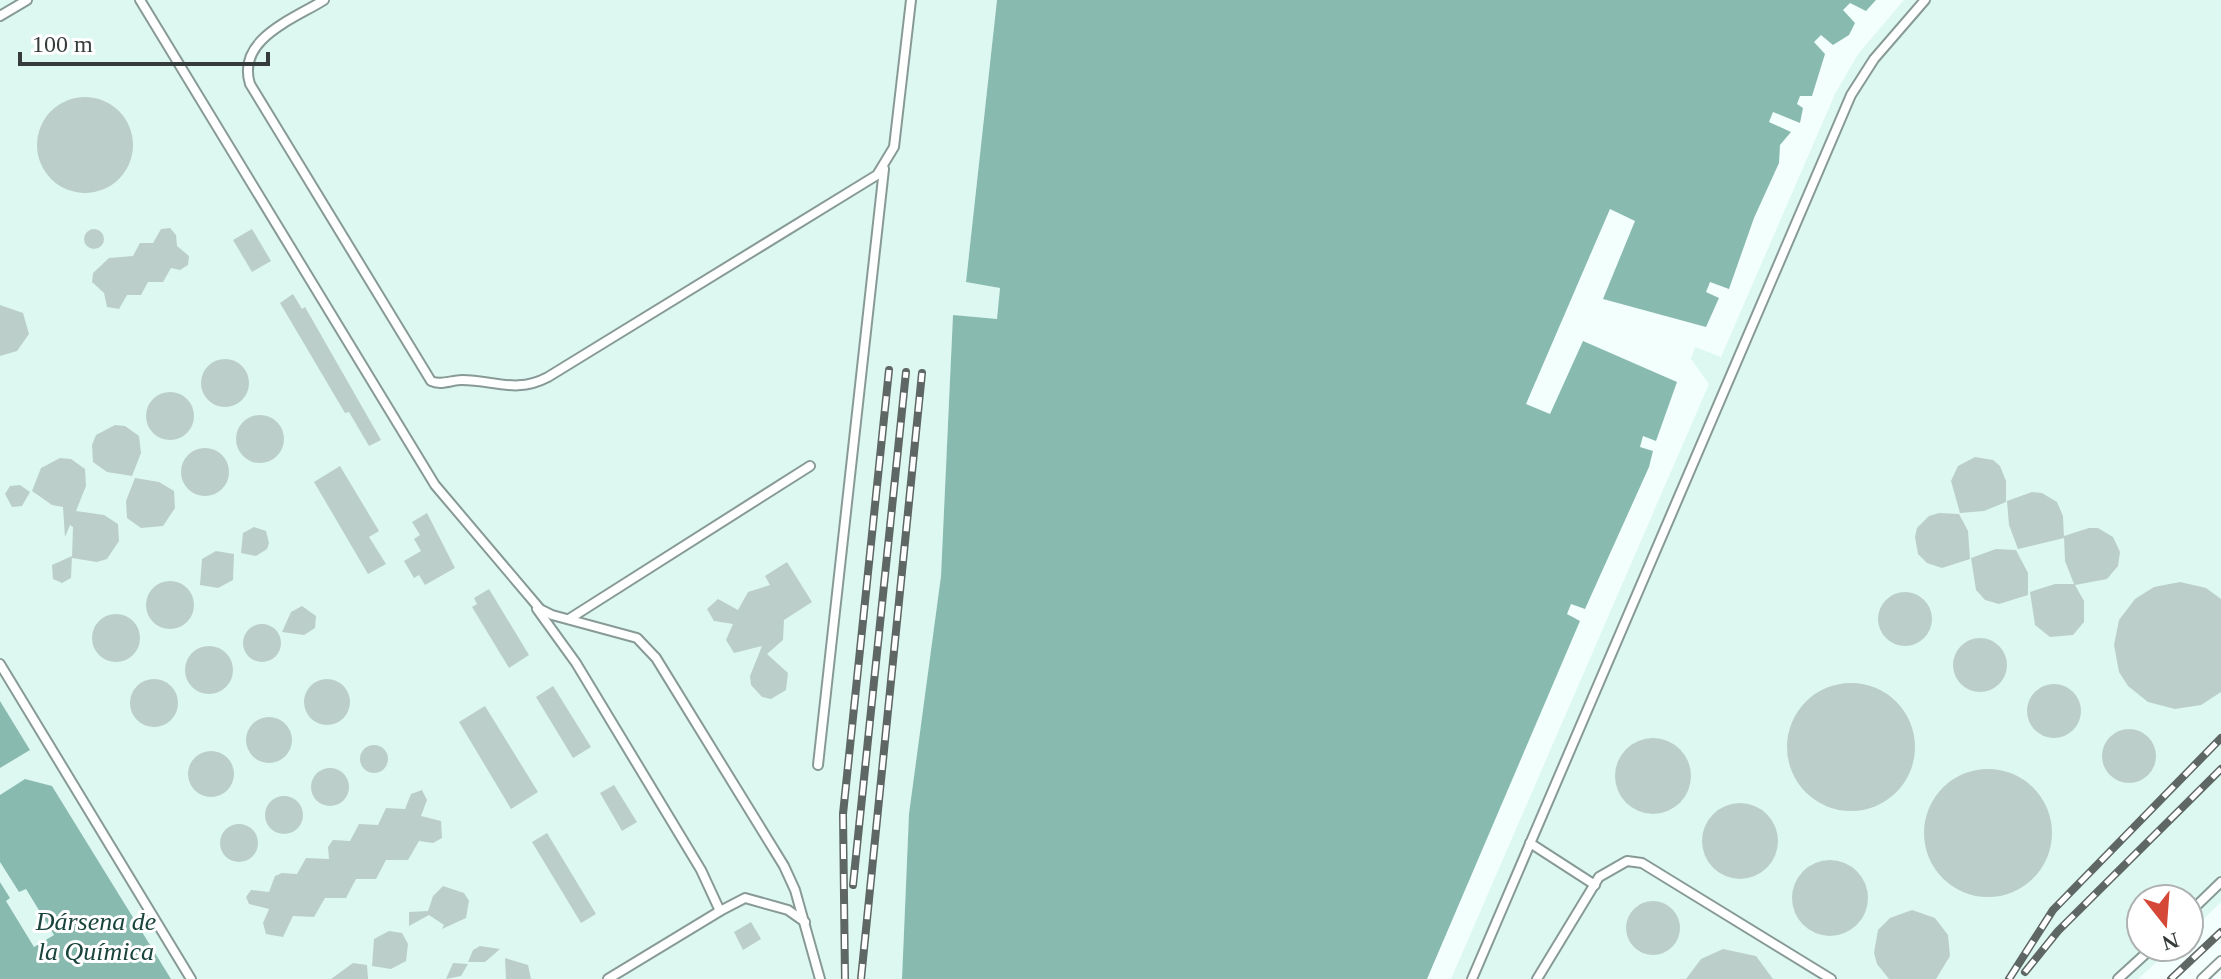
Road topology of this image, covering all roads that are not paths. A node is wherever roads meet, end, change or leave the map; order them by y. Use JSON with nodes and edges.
{"nodes":[{"id":1,"x":27,"y":0,"type":"edge"},
{"id":2,"x":140,"y":0,"type":"edge"},
{"id":3,"x":324,"y":0,"type":"edge"},
{"id":4,"x":911,"y":0,"type":"edge"},
{"id":5,"x":1925,"y":0,"type":"edge"},
{"id":6,"x":0,"y":16,"type":"edge"},
{"id":7,"x":884,"y":168,"type":"junction"},
{"id":8,"x":810,"y":466,"type":"dead end"},
{"id":9,"x":530,"y":599,"type":"junction"},
{"id":10,"x":569,"y":619,"type":"junction"},
{"id":11,"x":0,"y":664,"type":"edge"},
{"id":12,"x":818,"y":765,"type":"dead end"},
{"id":13,"x":1530,"y":843,"type":"junction"},
{"id":14,"x":2221,"y":882,"type":"edge"},
{"id":15,"x":1595,"y":885,"type":"junction"},
{"id":16,"x":2205,"y":898,"type":"edge"},
{"id":17,"x":720,"y":911,"type":"junction"},
{"id":18,"x":805,"y":922,"type":"junction"},
{"id":19,"x":2221,"y":961,"type":"edge"},
{"id":20,"x":2136,"y":963,"type":"edge"},
{"id":21,"x":191,"y":979,"type":"edge"},
{"id":22,"x":608,"y":979,"type":"edge"},
{"id":23,"x":820,"y":979,"type":"edge"},
{"id":24,"x":1472,"y":979,"type":"edge"},
{"id":25,"x":1537,"y":979,"type":"edge"},
{"id":26,"x":1831,"y":979,"type":"edge"},
{"id":27,"x":2118,"y":979,"type":"edge"},
{"id":28,"x":2202,"y":979,"type":"edge"}],
"edges":[{"from":1,"to":6,"type":"lane"},
{"from":2,"to":9,"type":"lane"},
{"from":3,"to":7,"type":"lane"},
{"from":4,"to":7,"type":"lane"},
{"from":5,"to":13,"type":"lane"},
{"from":7,"to":12,"type":"lane"},
{"from":8,"to":10,"type":"lane"},
{"from":9,"to":10,"type":"lane"},
{"from":9,"to":17,"type":"lane"},
{"from":10,"to":18,"type":"lane"},
{"from":11,"to":21,"type":"lane"},
{"from":13,"to":15,"type":"lane"},
{"from":13,"to":24,"type":"lane"},
{"from":14,"to":16,"type":"lane"},
{"from":15,"to":25,"type":"lane"},
{"from":15,"to":26,"type":"lane"},
{"from":17,"to":18,"type":"lane"},
{"from":17,"to":22,"type":"lane"},
{"from":18,"to":23,"type":"lane"},
{"from":19,"to":28,"type":"lane"},
{"from":20,"to":27,"type":"lane"}]}
